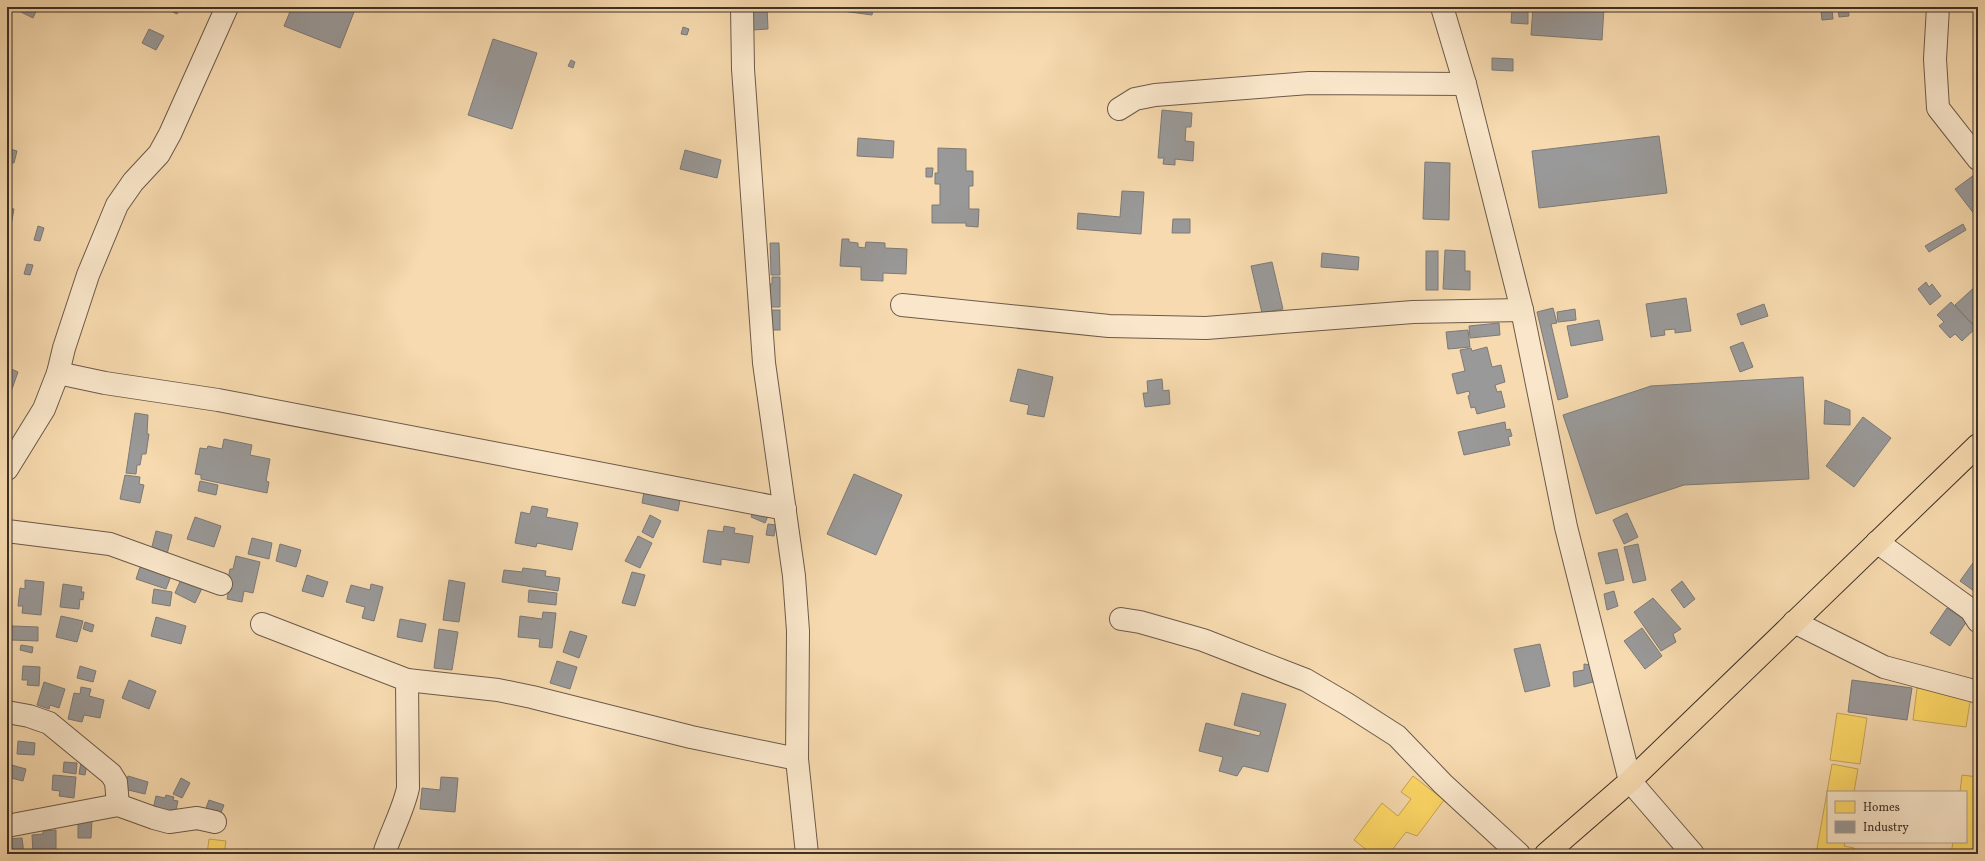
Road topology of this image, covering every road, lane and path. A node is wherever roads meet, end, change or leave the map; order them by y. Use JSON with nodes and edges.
{"nodes":[{"id":1,"x":227,"y":7,"type":"edge"},
{"id":2,"x":742,"y":7,"type":"edge"},
{"id":3,"x":1442,"y":7,"type":"edge"},
{"id":4,"x":1938,"y":7,"type":"edge"},
{"id":5,"x":1465,"y":84,"type":"junction"},
{"id":6,"x":1119,"y":109,"type":"dead end"},
{"id":7,"x":1978,"y":159,"type":"edge"},
{"id":8,"x":902,"y":305,"type":"dead end"},
{"id":9,"x":1522,"y":310,"type":"junction"},
{"id":10,"x":58,"y":373,"type":"junction"},
{"id":11,"x":1978,"y":445,"type":"edge"},
{"id":12,"x":7,"y":469,"type":"edge"},
{"id":13,"x":785,"y":509,"type":"junction"},
{"id":14,"x":7,"y":531,"type":"edge"},
{"id":15,"x":1877,"y":542,"type":"junction"},
{"id":16,"x":221,"y":584,"type":"dead end"},
{"id":17,"x":1121,"y":618,"type":"dead end"},
{"id":18,"x":1978,"y":621,"type":"edge"},
{"id":19,"x":1794,"y":622,"type":"junction"},
{"id":20,"x":262,"y":624,"type":"dead end"},
{"id":21,"x":407,"y":680,"type":"junction"},
{"id":22,"x":1978,"y":692,"type":"edge"},
{"id":23,"x":7,"y":712,"type":"edge"},
{"id":24,"x":798,"y":759,"type":"junction"},
{"id":25,"x":1630,"y":781,"type":"junction"},
{"id":26,"x":118,"y":805,"type":"junction"},
{"id":27,"x":215,"y":822,"type":"dead end"},
{"id":28,"x":7,"y":826,"type":"edge"},
{"id":29,"x":384,"y":854,"type":"edge"},
{"id":30,"x":807,"y":854,"type":"edge"},
{"id":31,"x":1519,"y":854,"type":"edge"},
{"id":32,"x":1546,"y":854,"type":"edge"},
{"id":33,"x":1693,"y":854,"type":"edge"}],
"edges":[{"from":1,"to":10,"type":"street"},
{"from":2,"to":13,"type":"street"},
{"from":3,"to":5,"type":"street"},
{"from":4,"to":7,"type":"street"},
{"from":5,"to":6,"type":"street"},
{"from":5,"to":9,"type":"street"},
{"from":8,"to":9,"type":"street"},
{"from":9,"to":25,"type":"street"},
{"from":10,"to":12,"type":"street"},
{"from":10,"to":13,"type":"street"},
{"from":11,"to":15,"type":"highway"},
{"from":13,"to":24,"type":"street"},
{"from":14,"to":16,"type":"street"},
{"from":15,"to":18,"type":"street"},
{"from":15,"to":19,"type":"highway"},
{"from":17,"to":31,"type":"street"},
{"from":19,"to":22,"type":"street"},
{"from":19,"to":25,"type":"highway"},
{"from":20,"to":21,"type":"street"},
{"from":21,"to":24,"type":"street"},
{"from":21,"to":29,"type":"street"},
{"from":23,"to":26,"type":"street"},
{"from":24,"to":30,"type":"street"},
{"from":25,"to":32,"type":"highway"},
{"from":25,"to":33,"type":"street"},
{"from":26,"to":27,"type":"street"},
{"from":26,"to":28,"type":"street"}]}
